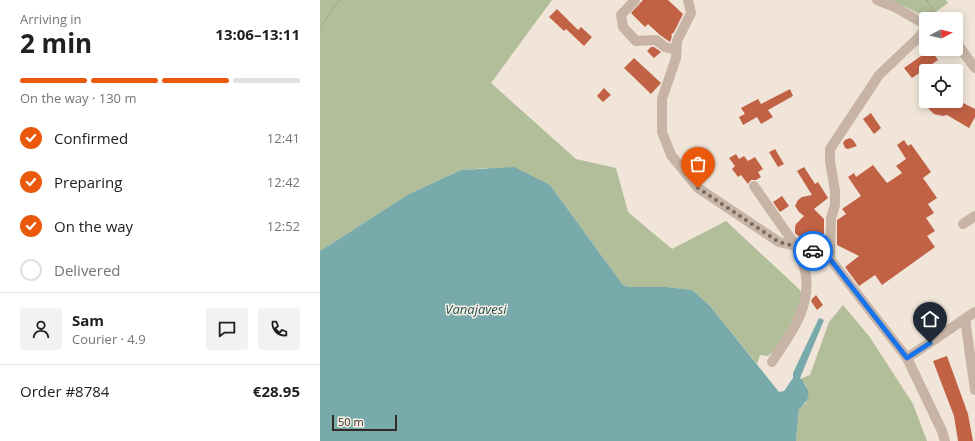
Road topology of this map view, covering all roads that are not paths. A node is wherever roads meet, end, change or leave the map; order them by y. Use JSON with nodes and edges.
{"nodes":[{"id":1,"x":635,"y":0,"type":"edge"},
{"id":2,"x":688,"y":0,"type":"edge"},
{"id":3,"x":877,"y":0,"type":"edge"},
{"id":4,"x":919,"y":22,"type":"edge"},
{"id":5,"x":919,"y":37,"type":"edge"},
{"id":6,"x":676,"y":50,"type":"junction"},
{"id":7,"x":963,"y":52,"type":"edge"},
{"id":8,"x":975,"y":68,"type":"edge"},
{"id":9,"x":754,"y":186,"type":"dead end"},
{"id":10,"x":975,"y":216,"type":"edge"},
{"id":11,"x":964,"y":224,"type":"dead end"},
{"id":12,"x":796,"y":246,"type":"junction"},
{"id":13,"x":830,"y":259,"type":"junction"},
{"id":14,"x":975,"y":312,"type":"edge"},
{"id":15,"x":965,"y":319,"type":"junction"},
{"id":16,"x":907,"y":358,"type":"junction"},
{"id":17,"x":772,"y":362,"type":"dead end"},
{"id":18,"x":975,"y":390,"type":"edge"},
{"id":19,"x":945,"y":441,"type":"edge"}],
"edges":[{"from":1,"to":6,"type":"street"},
{"from":2,"to":6,"type":"street"},
{"from":3,"to":4,"type":"street"},
{"from":5,"to":13,"type":"street"},
{"from":6,"to":12,"type":"street"},
{"from":7,"to":8,"type":"street"},
{"from":9,"to":12,"type":"street"},
{"from":10,"to":11,"type":"street"},
{"from":12,"to":13,"type":"street"},
{"from":12,"to":17,"type":"street"},
{"from":13,"to":16,"type":"street"},
{"from":14,"to":15,"type":"street"},
{"from":15,"to":16,"type":"street"},
{"from":15,"to":18,"type":"street"},
{"from":16,"to":19,"type":"street"}]}
